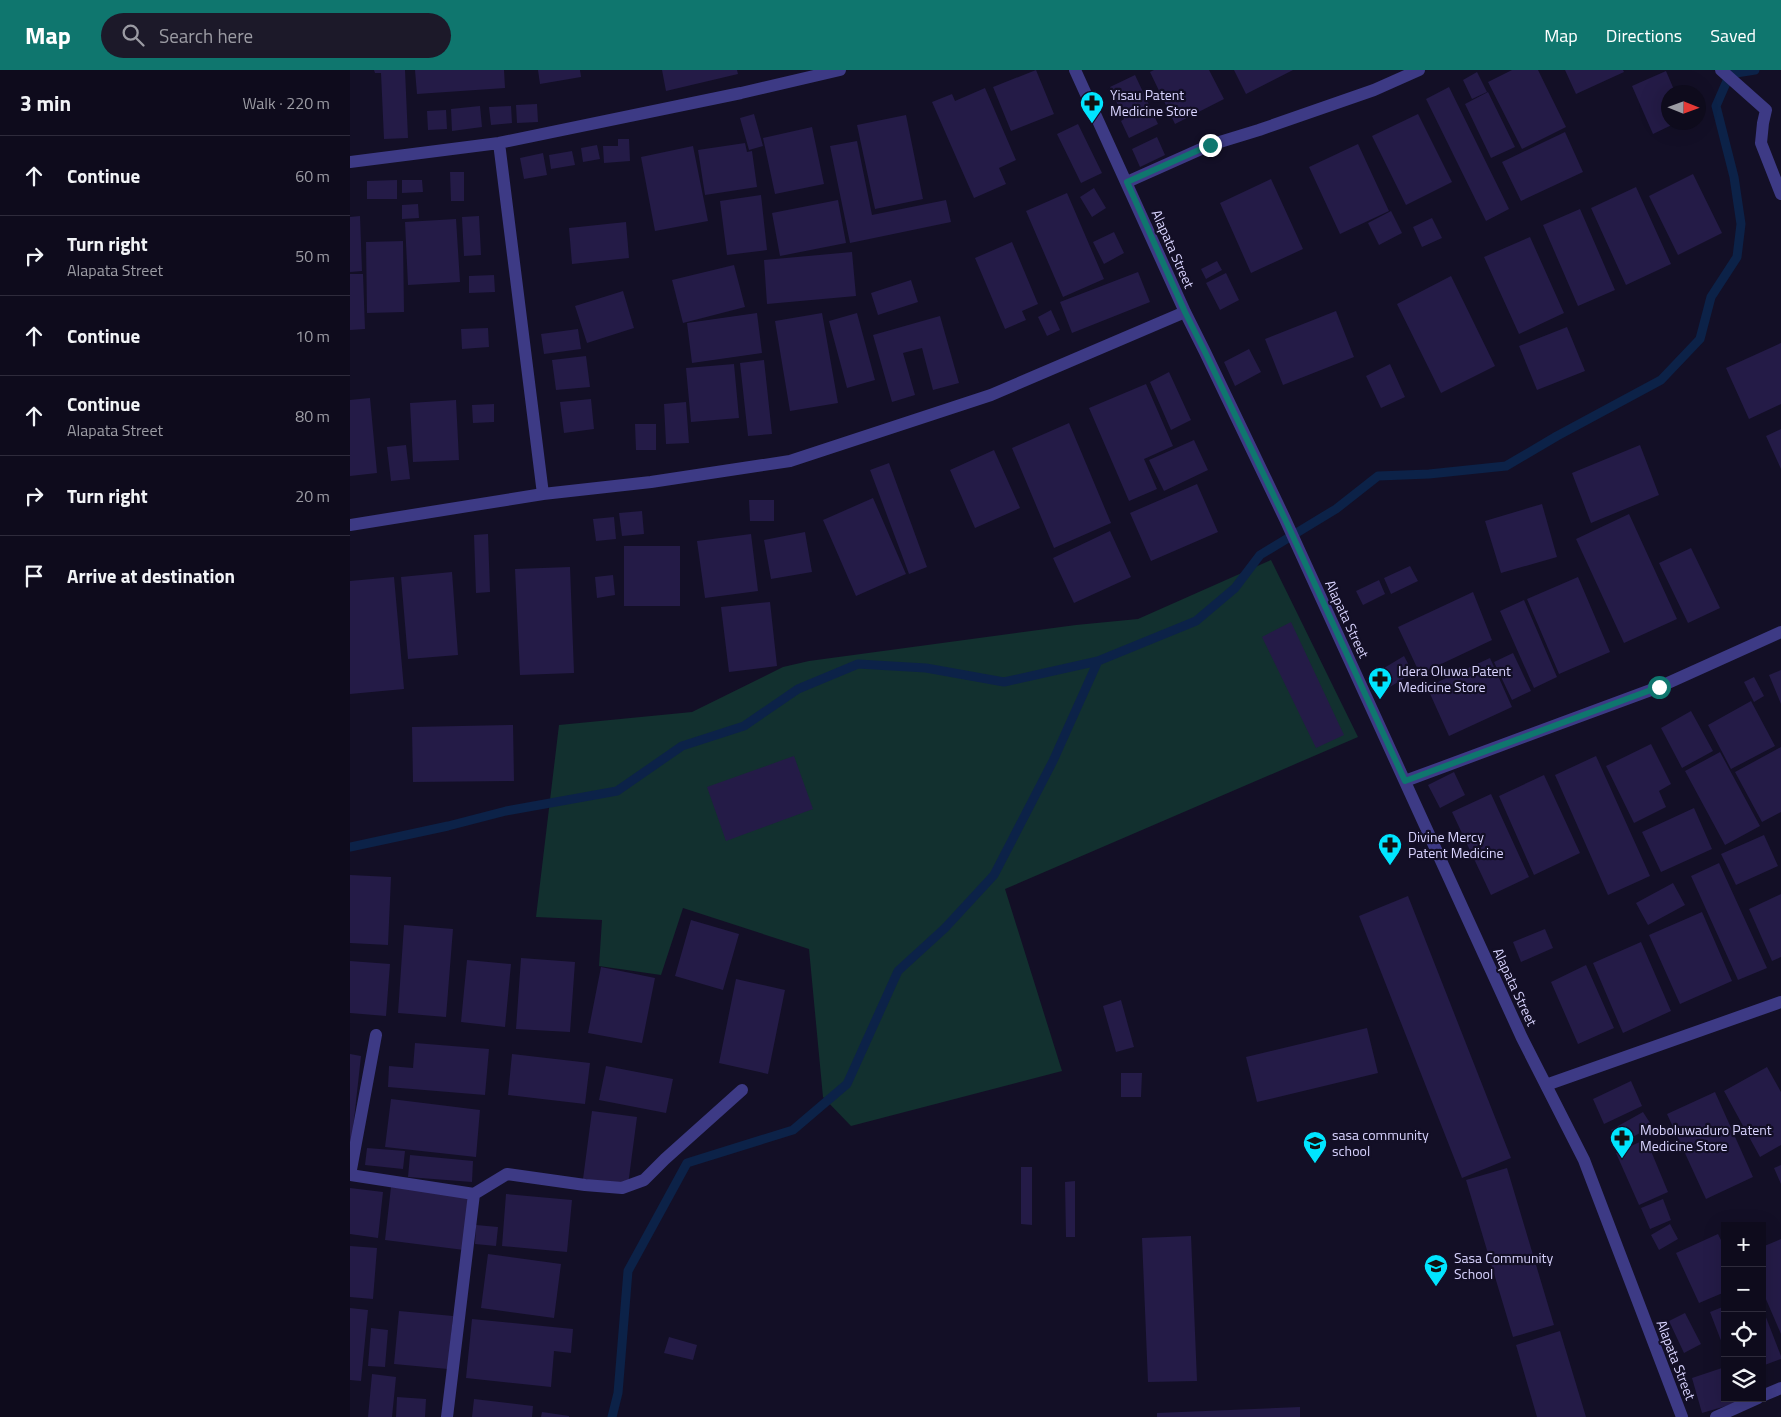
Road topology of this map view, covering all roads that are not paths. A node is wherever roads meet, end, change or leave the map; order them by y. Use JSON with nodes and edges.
{"nodes":[{"id":1,"x":840,"y":70,"type":"edge"},
{"id":2,"x":1076,"y":70,"type":"edge"},
{"id":3,"x":1419,"y":70,"type":"edge"},
{"id":4,"x":1721,"y":70,"type":"edge"},
{"id":5,"x":499,"y":143,"type":"junction"},
{"id":6,"x":350,"y":162,"type":"edge"},
{"id":7,"x":1127,"y":182,"type":"junction"},
{"id":8,"x":1781,"y":194,"type":"edge"},
{"id":9,"x":1185,"y":312,"type":"junction"},
{"id":10,"x":543,"y":494,"type":"junction"},
{"id":11,"x":350,"y":525,"type":"edge"},
{"id":12,"x":1781,"y":632,"type":"edge"},
{"id":13,"x":1405,"y":781,"type":"junction"},
{"id":14,"x":1781,"y":1002,"type":"edge"},
{"id":15,"x":376,"y":1035,"type":"dead end"},
{"id":16,"x":1546,"y":1086,"type":"junction"},
{"id":17,"x":742,"y":1090,"type":"dead end"},
{"id":18,"x":350,"y":1175,"type":"edge"},
{"id":19,"x":474,"y":1194,"type":"junction"},
{"id":20,"x":1781,"y":1388,"type":"edge"},
{"id":21,"x":1766,"y":1394,"type":"edge"},
{"id":22,"x":1749,"y":1402,"type":"edge"},
{"id":23,"x":447,"y":1417,"type":"edge"},
{"id":24,"x":1682,"y":1417,"type":"edge"},
{"id":25,"x":1716,"y":1417,"type":"edge"}],
"edges":[{"from":1,"to":5,"type":"street"},
{"from":2,"to":7,"type":"street","name":"Alapata Street"},
{"from":3,"to":7,"type":"street"},
{"from":4,"to":8,"type":"street"},
{"from":5,"to":6,"type":"street"},
{"from":5,"to":10,"type":"street"},
{"from":7,"to":9,"type":"street","name":"Alapata Street"},
{"from":9,"to":10,"type":"street"},
{"from":9,"to":13,"type":"street","name":"Alapata Street"},
{"from":10,"to":11,"type":"street"},
{"from":12,"to":13,"type":"street"},
{"from":13,"to":16,"type":"street","name":"Alapata Street"},
{"from":14,"to":16,"type":"street"},
{"from":15,"to":18,"type":"street"},
{"from":16,"to":24,"type":"street","name":"Alapata Street"},
{"from":17,"to":19,"type":"street"},
{"from":18,"to":19,"type":"street"},
{"from":19,"to":23,"type":"street"},
{"from":20,"to":21,"type":"street"},
{"from":22,"to":25,"type":"street"}]}
